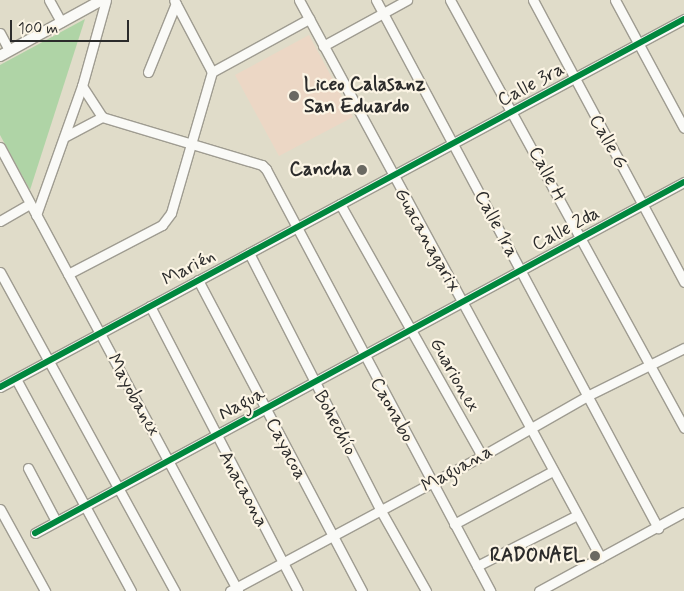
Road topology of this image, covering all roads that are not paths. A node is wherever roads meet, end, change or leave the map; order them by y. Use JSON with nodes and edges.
{"nodes":[{"id":1,"x":49,"y":0,"type":"edge"},
{"id":2,"x":102,"y":0,"type":"edge"},
{"id":3,"x":106,"y":0,"type":"edge"},
{"id":4,"x":299,"y":0,"type":"edge"},
{"id":5,"x":376,"y":0,"type":"edge"},
{"id":6,"x":407,"y":0,"type":"edge"},
{"id":7,"x":450,"y":0,"type":"edge"},
{"id":8,"x":533,"y":0,"type":"edge"},
{"id":9,"x":615,"y":0,"type":"edge"},
{"id":10,"x":175,"y":2,"type":"edge"},
{"id":11,"x":383,"y":13,"type":"junction"},
{"id":12,"x":309,"y":19,"type":"junction"},
{"id":13,"x":684,"y":19,"type":"edge"},
{"id":14,"x":60,"y":22,"type":"junction"},
{"id":15,"x":0,"y":33,"type":"edge"},
{"id":16,"x":638,"y":44,"type":"junction"},
{"id":17,"x":323,"y":46,"type":"junction"},
{"id":18,"x":5,"y":53,"type":"edge"},
{"id":19,"x":148,"y":72,"type":"dead end"},
{"id":20,"x":212,"y":72,"type":"junction"},
{"id":21,"x":573,"y":79,"type":"junction"},
{"id":22,"x":82,"y":86,"type":"junction"},
{"id":23,"x":513,"y":112,"type":"junction"},
{"id":24,"x":102,"y":117,"type":"junction"},
{"id":25,"x":684,"y":128,"type":"edge"},
{"id":26,"x":66,"y":136,"type":"junction"},
{"id":27,"x":190,"y":144,"type":"junction"},
{"id":28,"x":453,"y":144,"type":"junction"},
{"id":29,"x":0,"y":147,"type":"edge"},
{"id":30,"x":392,"y":176,"type":"junction"},
{"id":31,"x":684,"y":182,"type":"edge"},
{"id":32,"x":30,"y":204,"type":"junction"},
{"id":33,"x":340,"y":204,"type":"junction"},
{"id":34,"x":642,"y":205,"type":"junction"},
{"id":35,"x":36,"y":214,"type":"junction"},
{"id":36,"x":0,"y":221,"type":"edge"},
{"id":37,"x":297,"y":227,"type":"junction"},
{"id":38,"x":581,"y":238,"type":"junction"},
{"id":39,"x":248,"y":253,"type":"junction"},
{"id":40,"x":520,"y":270,"type":"junction"},
{"id":41,"x":0,"y":272,"type":"edge"},
{"id":42,"x":68,"y":274,"type":"junction"},
{"id":43,"x":198,"y":280,"type":"junction"},
{"id":44,"x":684,"y":282,"type":"edge"},
{"id":45,"x":462,"y":302,"type":"junction"},
{"id":46,"x":150,"y":306,"type":"junction"},
{"id":47,"x":411,"y":330,"type":"junction"},
{"id":48,"x":100,"y":333,"type":"junction"},
{"id":49,"x":684,"y":348,"type":"edge"},
{"id":50,"x":363,"y":357,"type":"junction"},
{"id":51,"x":50,"y":361,"type":"junction"},
{"id":52,"x":650,"y":365,"type":"junction"},
{"id":53,"x":16,"y":380,"type":"junction"},
{"id":54,"x":314,"y":382,"type":"junction"},
{"id":55,"x":1,"y":384,"type":"edge"},
{"id":56,"x":587,"y":396,"type":"junction"},
{"id":57,"x":265,"y":409,"type":"junction"},
{"id":58,"x":530,"y":428,"type":"junction"},
{"id":59,"x":684,"y":428,"type":"edge"},
{"id":60,"x":215,"y":436,"type":"junction"},
{"id":61,"x":482,"y":456,"type":"junction"},
{"id":62,"x":168,"y":461,"type":"junction"},
{"id":63,"x":28,"y":468,"type":"dead end"},
{"id":64,"x":553,"y":471,"type":"junction"},
{"id":65,"x":432,"y":483,"type":"junction"},
{"id":66,"x":119,"y":487,"type":"junction"},
{"id":67,"x":84,"y":506,"type":"junction"},
{"id":68,"x":0,"y":509,"type":"edge"},
{"id":69,"x":381,"y":511,"type":"junction"},
{"id":70,"x":684,"y":512,"type":"edge"},
{"id":71,"x":576,"y":514,"type":"junction"},
{"id":72,"x":56,"y":521,"type":"junction"},
{"id":73,"x":454,"y":524,"type":"junction"},
{"id":74,"x":658,"y":528,"type":"junction"},
{"id":75,"x":35,"y":533,"type":"dead end"},
{"id":76,"x":332,"y":538,"type":"junction"},
{"id":77,"x":601,"y":558,"type":"junction"},
{"id":78,"x":283,"y":564,"type":"junction"},
{"id":79,"x":477,"y":566,"type":"junction"},
{"id":80,"x":235,"y":590,"type":"edge"},
{"id":81,"x":45,"y":591,"type":"edge"},
{"id":82,"x":131,"y":591,"type":"edge"},
{"id":83,"x":175,"y":591,"type":"edge"},
{"id":84,"x":298,"y":591,"type":"edge"},
{"id":85,"x":362,"y":591,"type":"edge"},
{"id":86,"x":426,"y":591,"type":"edge"},
{"id":87,"x":490,"y":591,"type":"edge"},
{"id":88,"x":539,"y":591,"type":"edge"}],
"edges":[{"from":1,"to":14,"type":"street"},
{"from":2,"to":14,"type":"main road"},
{"from":3,"to":22,"type":"street"},
{"from":4,"to":12,"type":"street","name":"Guacanagarix"},
{"from":5,"to":11,"type":"street","name":"Calle 1ra"},
{"from":6,"to":11,"type":"street"},
{"from":7,"to":23,"type":"street","name":"Calle H"},
{"from":8,"to":21,"type":"street","name":"Calle G"},
{"from":9,"to":16,"type":"street"},
{"from":10,"to":19,"type":"street"},
{"from":10,"to":20,"type":"street"},
{"from":11,"to":17,"type":"street"},
{"from":11,"to":28,"type":"street","name":"Calle 1ra"},
{"from":12,"to":17,"type":"street","name":"Guacanagarix"},
{"from":12,"to":20,"type":"street"},
{"from":13,"to":16,"type":"street","name":"Calle 3ra"},
{"from":14,"to":18,"type":"main road"},
{"from":15,"to":18,"type":"street"},
{"from":16,"to":21,"type":"street","name":"Calle 3ra"},
{"from":16,"to":25,"type":"street"},
{"from":17,"to":30,"type":"street","name":"Guacanagarix"},
{"from":20,"to":27,"type":"street"},
{"from":21,"to":23,"type":"street","name":"Calle 3ra"},
{"from":21,"to":34,"type":"street","name":"Calle G"},
{"from":22,"to":24,"type":"street"},
{"from":22,"to":26,"type":"street"},
{"from":23,"to":28,"type":"street","name":"Calle 3ra"},
{"from":23,"to":38,"type":"street","name":"Calle H"},
{"from":24,"to":26,"type":"street"},
{"from":24,"to":27,"type":"street","name":"Caonabo"},
{"from":26,"to":35,"type":"street"},
{"from":27,"to":37,"type":"street","name":"Caonabo"},
{"from":27,"to":42,"type":"street"},
{"from":28,"to":30,"type":"street","name":"Calle 3ra"},
{"from":28,"to":40,"type":"street","name":"Calle 1ra"},
{"from":29,"to":32,"type":"street","name":"Mayobanex"},
{"from":30,"to":33,"type":"street","name":"Marién"},
{"from":30,"to":45,"type":"street","name":"Guacanagarix"},
{"from":31,"to":34,"type":"street","name":"Calle 2da"},
{"from":32,"to":35,"type":"street","name":"Mayobanex"},
{"from":32,"to":36,"type":"street"},
{"from":33,"to":37,"type":"street","name":"Marién"},
{"from":33,"to":47,"type":"street","name":"Guarionex"},
{"from":34,"to":38,"type":"street","name":"Calle 2da"},
{"from":34,"to":44,"type":"street","name":"Calle G"},
{"from":35,"to":42,"type":"street","name":"Mayobanex"},
{"from":37,"to":39,"type":"street","name":"Marién"},
{"from":37,"to":50,"type":"street","name":"Caonabo"},
{"from":38,"to":40,"type":"street","name":"Calle 2da"},
{"from":38,"to":52,"type":"street","name":"Calle H"},
{"from":39,"to":43,"type":"street","name":"Marién"},
{"from":39,"to":54,"type":"street","name":"Bohechío"},
{"from":40,"to":45,"type":"street","name":"Calle 2da"},
{"from":40,"to":56,"type":"street","name":"Calle 1ra"},
{"from":41,"to":51,"type":"street"},
{"from":42,"to":48,"type":"street","name":"Mayobanex"},
{"from":43,"to":46,"type":"street","name":"Marién"},
{"from":43,"to":57,"type":"street","name":"Cayacoa"},
{"from":45,"to":47,"type":"street","name":"Nagua"},
{"from":45,"to":58,"type":"street","name":"Guacanagarix"},
{"from":46,"to":48,"type":"street","name":"Marién"},
{"from":46,"to":60,"type":"street","name":"Anacaona"},
{"from":47,"to":50,"type":"street","name":"Nagua"},
{"from":47,"to":61,"type":"street","name":"Guarionex"},
{"from":48,"to":51,"type":"street","name":"Marién"},
{"from":48,"to":62,"type":"street","name":"Mayobanex"},
{"from":49,"to":52,"type":"street","name":"Maguana"},
{"from":50,"to":54,"type":"street","name":"Nagua"},
{"from":50,"to":65,"type":"street","name":"Caonabo"},
{"from":51,"to":53,"type":"street","name":"Marién"},
{"from":51,"to":66,"type":"street"},
{"from":52,"to":56,"type":"street","name":"Maguana"},
{"from":52,"to":59,"type":"street","name":"Calle H"},
{"from":53,"to":55,"type":"street","name":"Marién"},
{"from":53,"to":67,"type":"street"},
{"from":54,"to":57,"type":"street","name":"Nagua"},
{"from":54,"to":69,"type":"street","name":"Bohechío"},
{"from":56,"to":58,"type":"street","name":"Maguana"},
{"from":56,"to":74,"type":"street","name":"Calle 1ra"},
{"from":57,"to":60,"type":"street","name":"Nagua"},
{"from":57,"to":76,"type":"street","name":"Cayacoa"},
{"from":58,"to":61,"type":"street","name":"Maguana"},
{"from":58,"to":64,"type":"street","name":"Guacanagarix"},
{"from":60,"to":62,"type":"street","name":"Nagua"},
{"from":60,"to":78,"type":"street","name":"Anacaona"},
{"from":61,"to":65,"type":"street","name":"Maguana"},
{"from":62,"to":66,"type":"street","name":"Nagua"},
{"from":62,"to":80,"type":"street","name":"Mayobanex"},
{"from":63,"to":72,"type":"street"},
{"from":64,"to":71,"type":"street","name":"Guacanagarix"},
{"from":64,"to":73,"type":"street"},
{"from":65,"to":69,"type":"street","name":"Maguana"},
{"from":65,"to":73,"type":"street","name":"Caonabo"},
{"from":66,"to":67,"type":"street","name":"Nagua"},
{"from":66,"to":83,"type":"street"},
{"from":67,"to":72,"type":"street","name":"Nagua"},
{"from":67,"to":82,"type":"street"},
{"from":68,"to":81,"type":"street"},
{"from":69,"to":76,"type":"street","name":"Maguana"},
{"from":69,"to":86,"type":"street","name":"Bohechío"},
{"from":70,"to":74,"type":"street"},
{"from":71,"to":77,"type":"street","name":"Guacanagarix"},
{"from":71,"to":79,"type":"street"},
{"from":72,"to":75,"type":"street","name":"Nagua"},
{"from":73,"to":79,"type":"street","name":"Caonabo"},
{"from":74,"to":77,"type":"street"},
{"from":76,"to":78,"type":"street","name":"Maguana"},
{"from":76,"to":85,"type":"street","name":"Cayacoa"},
{"from":77,"to":88,"type":"street"},
{"from":78,"to":80,"type":"street","name":"Maguana"},
{"from":78,"to":84,"type":"street","name":"Anacaona"},
{"from":79,"to":87,"type":"street","name":"Caonabo"}]}
